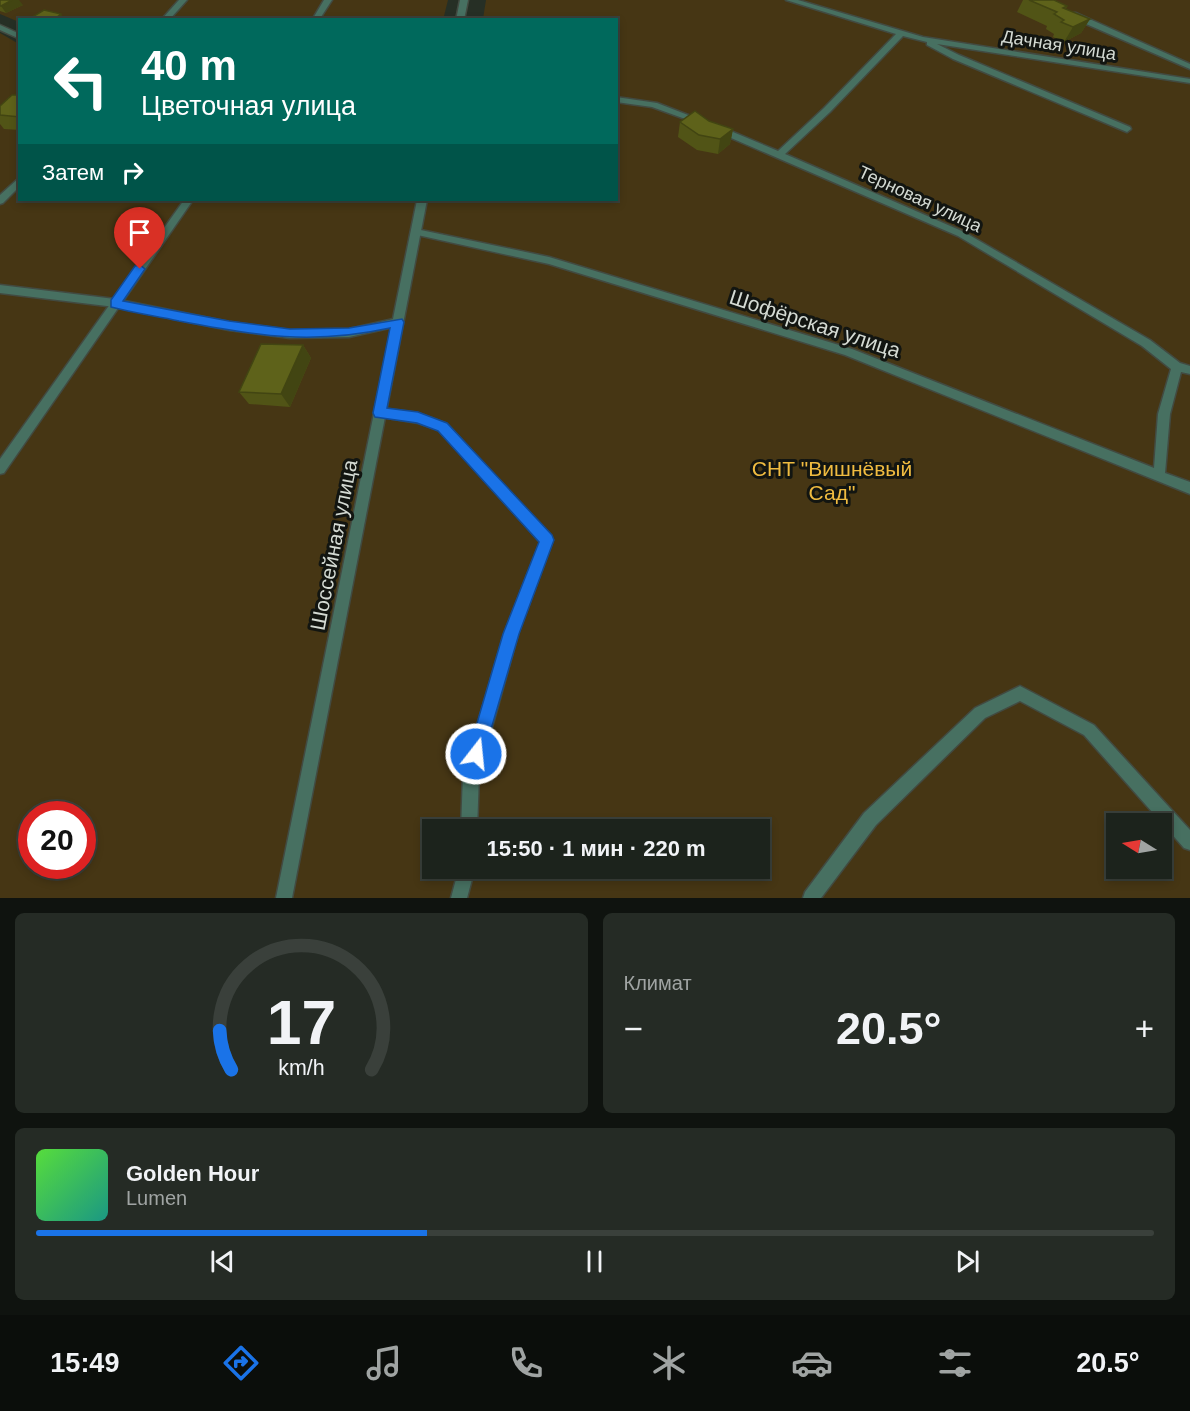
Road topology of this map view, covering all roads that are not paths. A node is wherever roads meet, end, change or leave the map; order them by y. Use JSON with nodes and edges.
{"nodes":[{"id":1,"x":183,"y":0,"type":"edge"},
{"id":2,"x":328,"y":0,"type":"edge"},
{"id":3,"x":464,"y":0,"type":"edge"},
{"id":4,"x":790,"y":0,"type":"edge"},
{"id":5,"x":1068,"y":13,"type":"edge"},
{"id":6,"x":166,"y":18,"type":"edge"},
{"id":7,"x":316,"y":18,"type":"edge"},
{"id":8,"x":460,"y":18,"type":"edge"},
{"id":9,"x":0,"y":27,"type":"edge"},
{"id":10,"x":901,"y":33,"type":"junction"},
{"id":11,"x":18,"y":36,"type":"edge"},
{"id":12,"x":922,"y":39,"type":"junction"},
{"id":13,"x":1190,"y":67,"type":"edge"},
{"id":14,"x":1190,"y":81,"type":"edge"},
{"id":15,"x":618,"y":99,"type":"edge"},
{"id":16,"x":1127,"y":129,"type":"dead end"},
{"id":17,"x":780,"y":154,"type":"junction"},
{"id":18,"x":18,"y":182,"type":"edge"},
{"id":19,"x":0,"y":201,"type":"edge"},
{"id":20,"x":187,"y":201,"type":"edge"},
{"id":21,"x":422,"y":201,"type":"edge"},
{"id":22,"x":416,"y":232,"type":"junction"},
{"id":23,"x":0,"y":289,"type":"edge"},
{"id":24,"x":115,"y":303,"type":"junction"},
{"id":25,"x":398,"y":322,"type":"junction"},
{"id":26,"x":1177,"y":367,"type":"junction"},
{"id":27,"x":1190,"y":370,"type":"edge"},
{"id":28,"x":380,"y":413,"type":"junction"},
{"id":29,"x":0,"y":469,"type":"edge"},
{"id":30,"x":1159,"y":477,"type":"junction"},
{"id":31,"x":1190,"y":488,"type":"edge"},
{"id":32,"x":469,"y":819,"type":"edge"},
{"id":33,"x":1190,"y":842,"type":"edge"},
{"id":34,"x":464,"y":879,"type":"edge"},
{"id":35,"x":284,"y":898,"type":"edge"},
{"id":36,"x":459,"y":898,"type":"edge"},
{"id":37,"x":811,"y":898,"type":"edge"}],
"edges":[{"from":1,"to":6,"type":"street"},
{"from":2,"to":7,"type":"street"},
{"from":3,"to":8,"type":"street"},
{"from":4,"to":10,"type":"street","name":"Дачная улица"},
{"from":5,"to":13,"type":"street"},
{"from":9,"to":11,"type":"street"},
{"from":10,"to":12,"type":"street","name":"Дачная улица"},
{"from":10,"to":17,"type":"street"},
{"from":12,"to":14,"type":"street","name":"Дачная улица"},
{"from":12,"to":16,"type":"street","name":"Дачная улица"},
{"from":15,"to":17,"type":"street","name":"Терновая улица"},
{"from":17,"to":26,"type":"street","name":"Терновая улица"},
{"from":18,"to":19,"type":"street"},
{"from":20,"to":24,"type":"street"},
{"from":21,"to":22,"type":"street","name":"Шоссейная улица"},
{"from":22,"to":25,"type":"street","name":"Шоссейная улица"},
{"from":22,"to":30,"type":"street","name":"Шофёрская улица"},
{"from":23,"to":24,"type":"street"},
{"from":24,"to":25,"type":"street"},
{"from":24,"to":29,"type":"street"},
{"from":25,"to":28,"type":"street","name":"Шоссейная улица"},
{"from":26,"to":27,"type":"street","name":"Терновая улица"},
{"from":26,"to":30,"type":"street"},
{"from":28,"to":32,"type":"street"},
{"from":28,"to":35,"type":"street","name":"Шоссейная улица"},
{"from":30,"to":31,"type":"street","name":"Шофёрская улица"},
{"from":33,"to":37,"type":"street"},
{"from":34,"to":36,"type":"street"}]}
